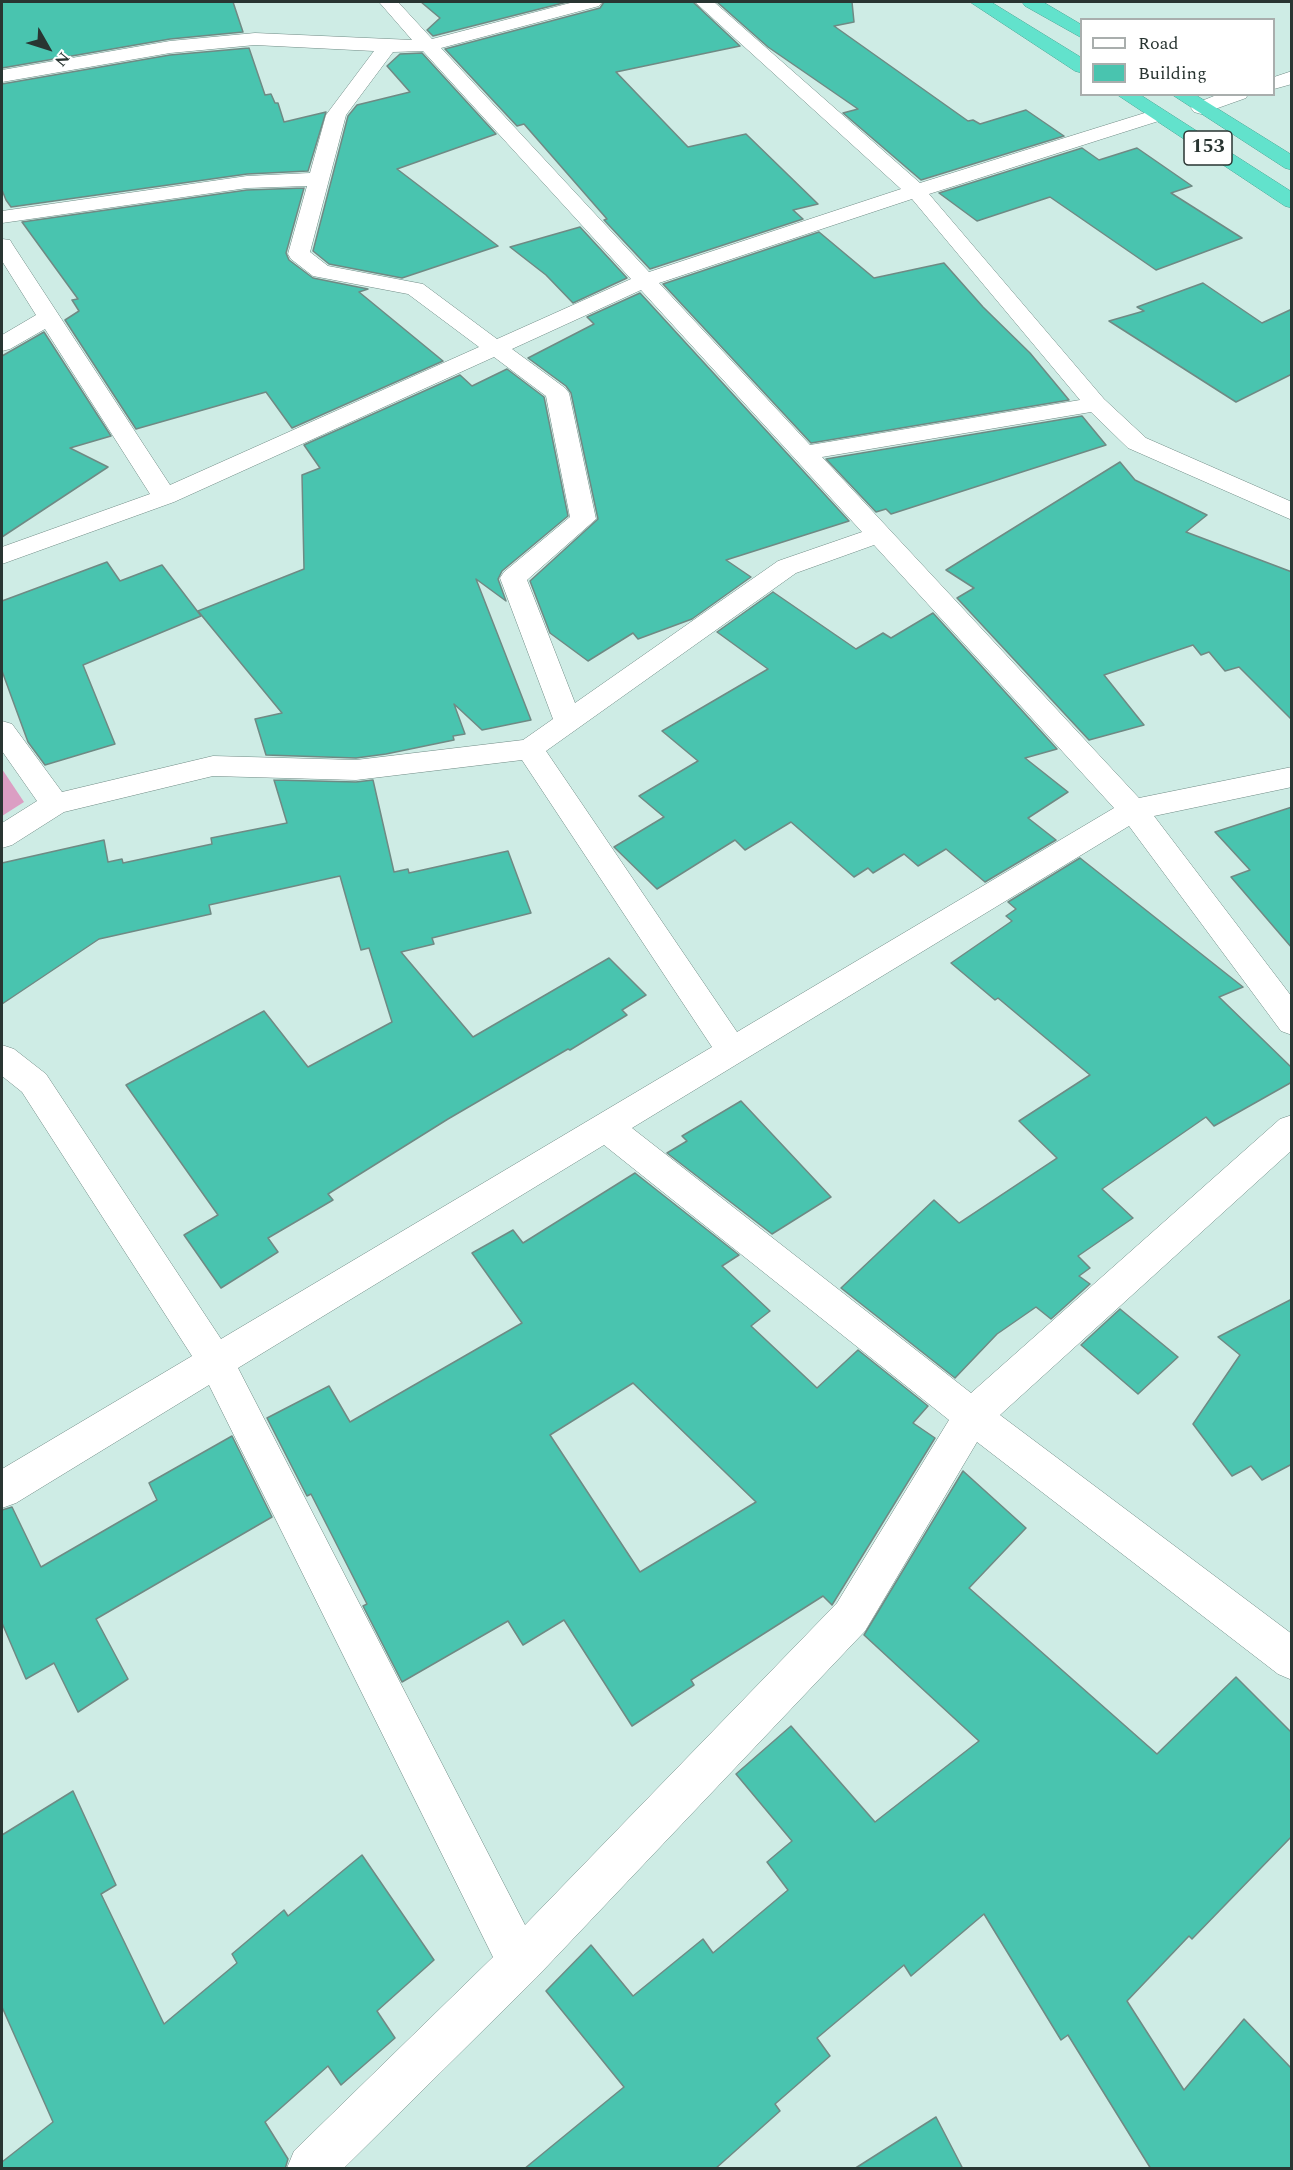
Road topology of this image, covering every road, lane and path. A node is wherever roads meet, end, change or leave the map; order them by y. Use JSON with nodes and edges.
{"nodes":[{"id":1,"x":388,"y":2,"type":"edge"},
{"id":2,"x":593,"y":2,"type":"edge"},
{"id":3,"x":704,"y":2,"type":"edge"},
{"id":4,"x":979,"y":2,"type":"edge"},
{"id":5,"x":1031,"y":2,"type":"edge"},
{"id":6,"x":1080,"y":32,"type":"edge"},
{"id":7,"x":430,"y":45,"type":"junction"},
{"id":8,"x":387,"y":46,"type":"junction"},
{"id":9,"x":1080,"y":66,"type":"edge"},
{"id":10,"x":2,"y":76,"type":"edge"},
{"id":11,"x":1292,"y":76,"type":"edge"},
{"id":12,"x":1275,"y":83,"type":"edge"},
{"id":13,"x":1128,"y":96,"type":"edge"},
{"id":14,"x":1183,"y":96,"type":"edge"},
{"id":15,"x":1234,"y":96,"type":"edge"},
{"id":16,"x":1201,"y":108,"type":"junction"},
{"id":17,"x":1158,"y":116,"type":"junction"},
{"id":18,"x":1292,"y":164,"type":"edge"},
{"id":19,"x":319,"y":179,"type":"junction"},
{"id":20,"x":916,"y":191,"type":"junction"},
{"id":21,"x":1292,"y":202,"type":"edge"},
{"id":22,"x":2,"y":217,"type":"edge"},
{"id":23,"x":2,"y":245,"type":"edge"},
{"id":24,"x":646,"y":280,"type":"junction"},
{"id":25,"x":49,"y":317,"type":"junction"},
{"id":26,"x":2,"y":344,"type":"edge"},
{"id":27,"x":496,"y":349,"type":"junction"},
{"id":28,"x":1096,"y":404,"type":"junction"},
{"id":29,"x":805,"y":453,"type":"junction"},
{"id":30,"x":165,"y":497,"type":"junction"},
{"id":31,"x":1292,"y":512,"type":"edge"},
{"id":32,"x":879,"y":535,"type":"junction"},
{"id":33,"x":2,"y":556,"type":"edge"},
{"id":34,"x":568,"y":722,"type":"junction"},
{"id":35,"x":2,"y":730,"type":"edge"},
{"id":36,"x":530,"y":750,"type":"junction"},
{"id":37,"x":1292,"y":777,"type":"edge"},
{"id":38,"x":55,"y":804,"type":"junction"},
{"id":39,"x":1132,"y":810,"type":"junction"},
{"id":40,"x":2,"y":837,"type":"edge"},
{"id":41,"x":1292,"y":1022,"type":"edge"},
{"id":42,"x":732,"y":1050,"type":"junction"},
{"id":43,"x":2,"y":1058,"type":"edge"},
{"id":44,"x":604,"y":1126,"type":"junction"},
{"id":45,"x":1292,"y":1129,"type":"edge"},
{"id":46,"x":215,"y":1360,"type":"junction"},
{"id":47,"x":972,"y":1416,"type":"junction"},
{"id":48,"x":2,"y":1490,"type":"edge"},
{"id":49,"x":1292,"y":1660,"type":"edge"},
{"id":50,"x":520,"y":1962,"type":"junction"},
{"id":51,"x":311,"y":2169,"type":"edge"}],
"edges":[{"from":1,"to":7,"type":"street"},
{"from":2,"to":7,"type":"street"},
{"from":3,"to":20,"type":"street"},
{"from":4,"to":9,"type":"highway"},
{"from":5,"to":6,"type":"highway"},
{"from":7,"to":8,"type":"street"},
{"from":7,"to":24,"type":"street"},
{"from":8,"to":10,"type":"street"},
{"from":8,"to":19,"type":"street"},
{"from":11,"to":12,"type":"street"},
{"from":13,"to":17,"type":"highway","number":"153"},
{"from":14,"to":16,"type":"highway","number":"153"},
{"from":15,"to":16,"type":"street"},
{"from":16,"to":18,"type":"highway","number":"153"},
{"from":17,"to":20,"type":"street"},
{"from":17,"to":21,"type":"highway","number":"153"},
{"from":19,"to":22,"type":"street"},
{"from":19,"to":27,"type":"street"},
{"from":20,"to":24,"type":"street"},
{"from":20,"to":28,"type":"street"},
{"from":23,"to":25,"type":"street"},
{"from":24,"to":27,"type":"street"},
{"from":24,"to":29,"type":"street"},
{"from":25,"to":26,"type":"street"},
{"from":25,"to":30,"type":"street"},
{"from":27,"to":30,"type":"street"},
{"from":27,"to":34,"type":"street"},
{"from":28,"to":29,"type":"street"},
{"from":28,"to":31,"type":"street"},
{"from":29,"to":32,"type":"street"},
{"from":30,"to":33,"type":"street"},
{"from":32,"to":34,"type":"street"},
{"from":32,"to":39,"type":"street"},
{"from":34,"to":36,"type":"street"},
{"from":35,"to":38,"type":"street"},
{"from":36,"to":38,"type":"street"},
{"from":36,"to":42,"type":"street"},
{"from":37,"to":39,"type":"street"},
{"from":38,"to":40,"type":"street"},
{"from":39,"to":41,"type":"street"},
{"from":39,"to":42,"type":"street"},
{"from":42,"to":44,"type":"street"},
{"from":43,"to":46,"type":"street"},
{"from":44,"to":46,"type":"street"},
{"from":44,"to":47,"type":"street"},
{"from":45,"to":47,"type":"street"},
{"from":46,"to":48,"type":"street"},
{"from":46,"to":50,"type":"street"},
{"from":47,"to":49,"type":"street"},
{"from":47,"to":50,"type":"street"},
{"from":50,"to":51,"type":"street"}]}
